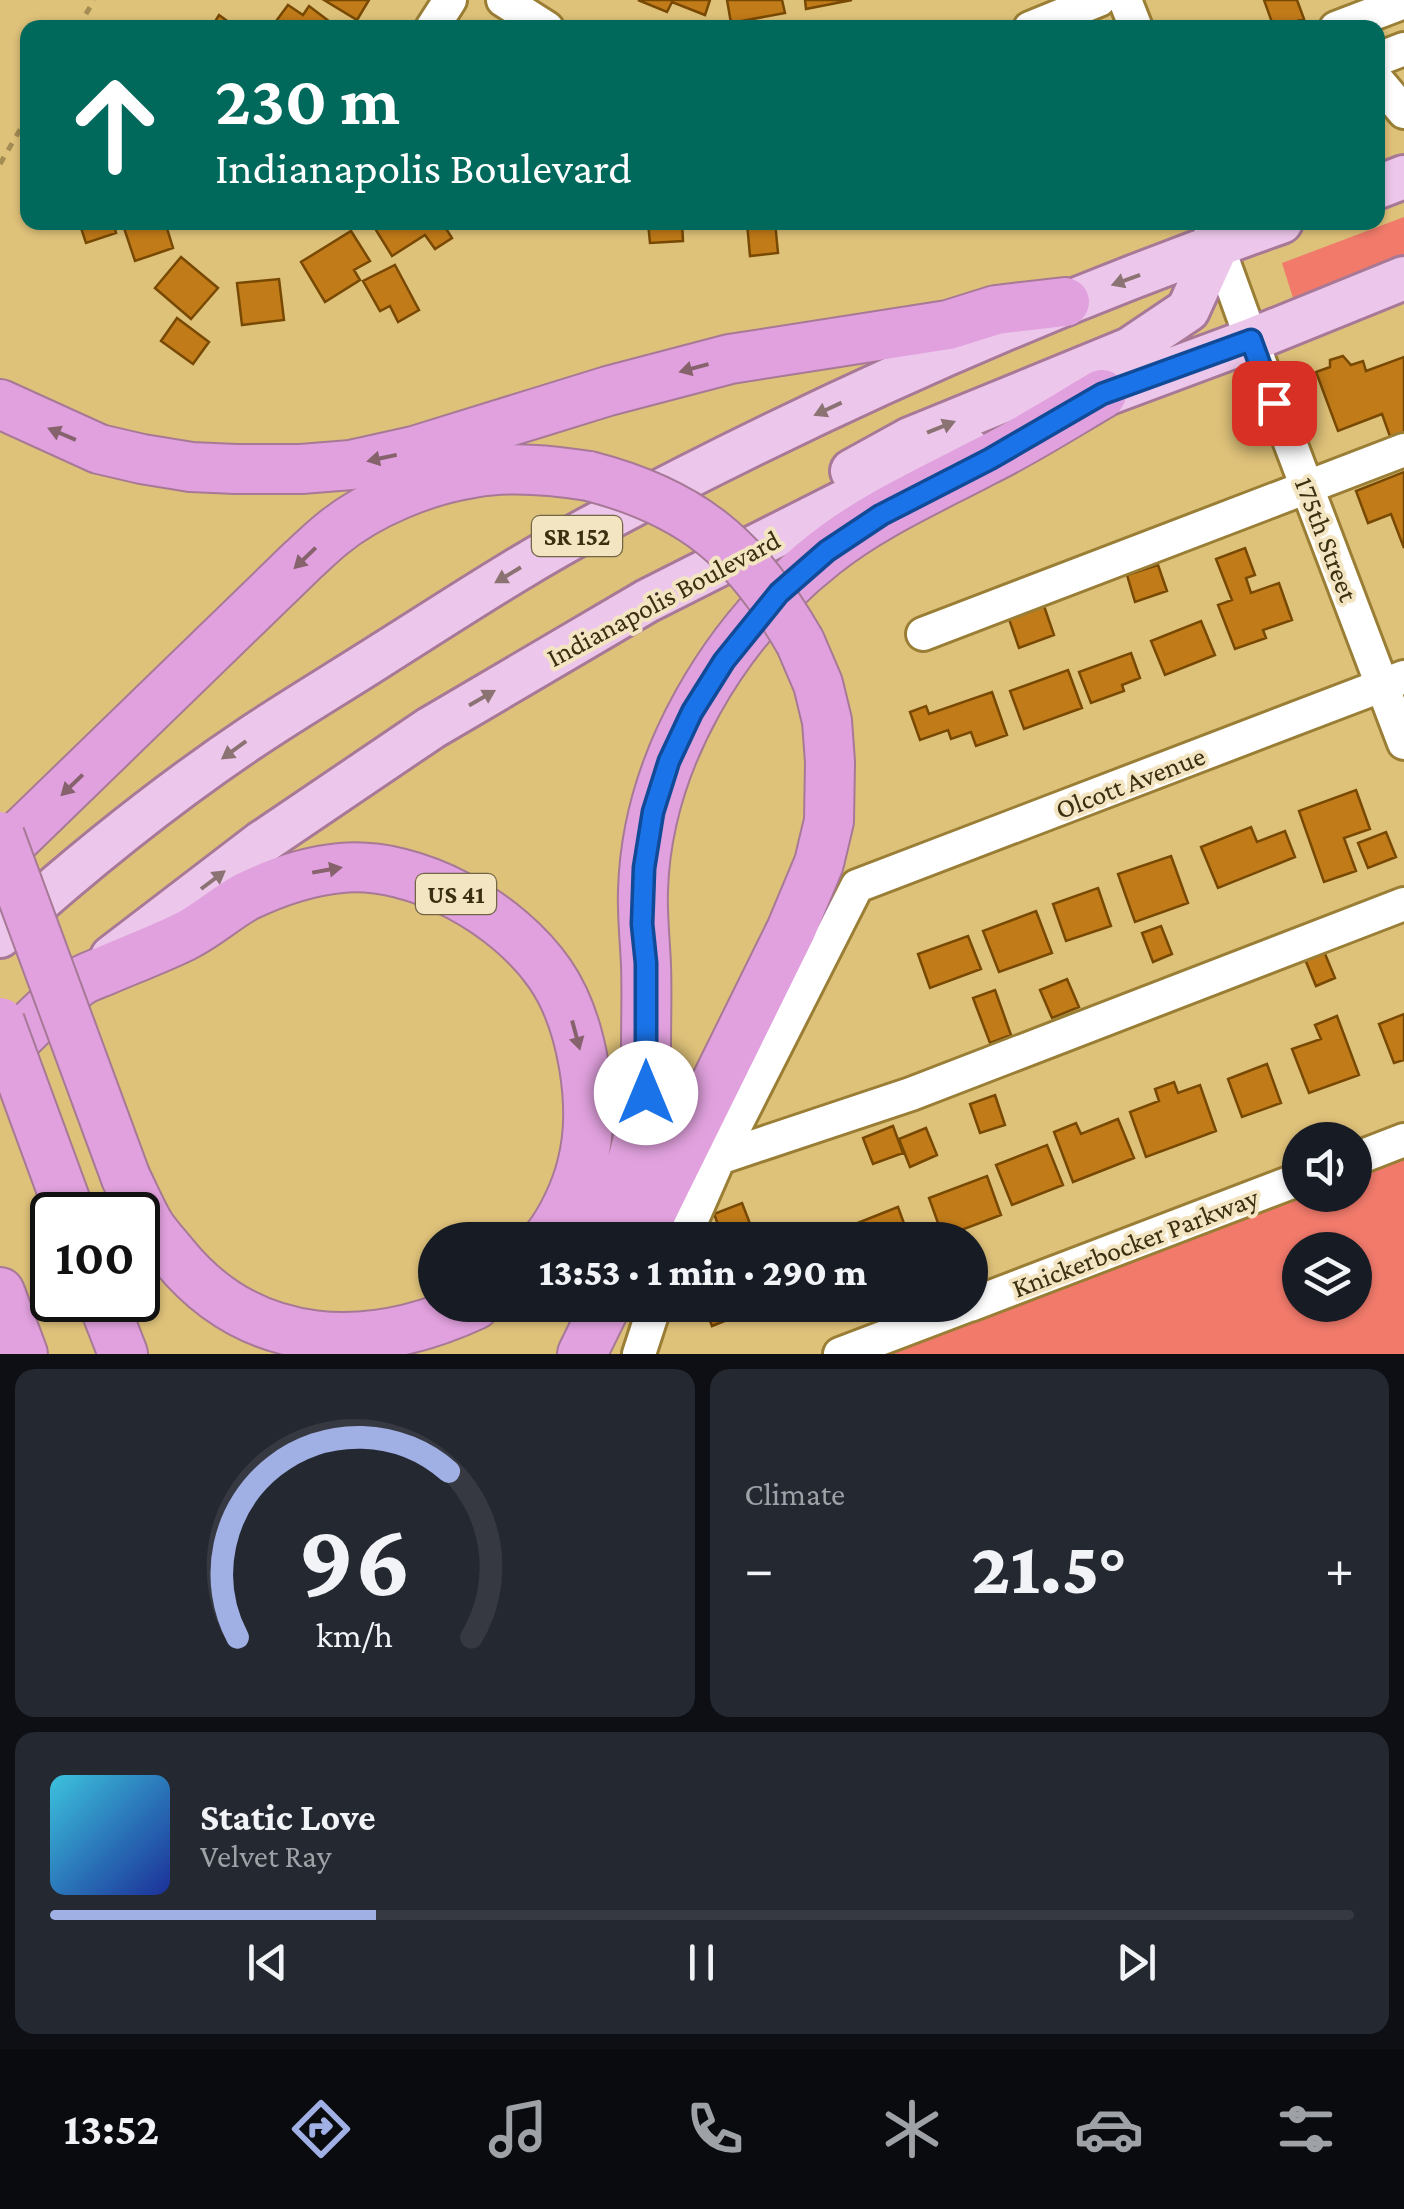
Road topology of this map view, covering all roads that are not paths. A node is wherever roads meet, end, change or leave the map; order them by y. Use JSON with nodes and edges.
{"nodes":[{"id":1,"x":503,"y":0,"type":"edge"},
{"id":2,"x":1099,"y":0,"type":"edge"},
{"id":3,"x":1404,"y":2,"type":"edge"},
{"id":4,"x":534,"y":20,"type":"edge"},
{"id":5,"x":1050,"y":20,"type":"edge"},
{"id":6,"x":1357,"y":20,"type":"edge"},
{"id":7,"x":1385,"y":89,"type":"edge"},
{"id":8,"x":1404,"y":112,"type":"edge"},
{"id":9,"x":1213,"y":234,"type":"edge"},
{"id":10,"x":1404,"y":278,"type":"edge"},
{"id":11,"x":1065,"y":302,"type":"junction"},
{"id":12,"x":1251,"y":340,"type":"junction"},
{"id":13,"x":1102,"y":394,"type":"junction"},
{"id":14,"x":0,"y":404,"type":"edge"},
{"id":15,"x":1404,"y":450,"type":"edge"},
{"id":16,"x":1307,"y":488,"type":"junction"},
{"id":17,"x":647,"y":602,"type":"junction"},
{"id":18,"x":922,"y":634,"type":"dead end"},
{"id":19,"x":1393,"y":681,"type":"edge"},
{"id":20,"x":1404,"y":743,"type":"edge"},
{"id":21,"x":0,"y":836,"type":"edge"},
{"id":22,"x":0,"y":854,"type":"edge"},
{"id":23,"x":1404,"y":904,"type":"edge"},
{"id":24,"x":0,"y":936,"type":"edge"},
{"id":25,"x":80,"y":981,"type":"junction"},
{"id":26,"x":0,"y":1022,"type":"edge"},
{"id":27,"x":0,"y":1055,"type":"edge"},
{"id":28,"x":1404,"y":1140,"type":"edge"},
{"id":29,"x":1372,"y":1152,"type":"edge"},
{"id":30,"x":718,"y":1158,"type":"junction"},
{"id":31,"x":1282,"y":1187,"type":"edge"},
{"id":32,"x":62,"y":1192,"type":"edge"},
{"id":33,"x":556,"y":1222,"type":"edge"},
{"id":34,"x":611,"y":1222,"type":"edge"},
{"id":35,"x":647,"y":1222,"type":"edge"},
{"id":36,"x":690,"y":1222,"type":"edge"},
{"id":37,"x":0,"y":1292,"type":"edge"},
{"id":38,"x":988,"y":1298,"type":"edge"},
{"id":39,"x":111,"y":1322,"type":"edge"},
{"id":40,"x":448,"y":1322,"type":"edge"},
{"id":41,"x":567,"y":1322,"type":"edge"},
{"id":42,"x":598,"y":1322,"type":"edge"},
{"id":43,"x":649,"y":1322,"type":"edge"},
{"id":44,"x":925,"y":1322,"type":"edge"},
{"id":45,"x":23,"y":1354,"type":"edge"},
{"id":46,"x":123,"y":1354,"type":"edge"},
{"id":47,"x":553,"y":1354,"type":"edge"},
{"id":48,"x":582,"y":1354,"type":"edge"},
{"id":49,"x":639,"y":1354,"type":"edge"},
{"id":50,"x":840,"y":1354,"type":"edge"}],
"edges":[{"from":1,"to":4,"type":"street"},
{"from":2,"to":5,"type":"street"},
{"from":3,"to":6,"type":"street"},
{"from":7,"to":8,"type":"street"},
{"from":9,"to":11,"type":"main road","number":"SR 152","one_way":true},
{"from":9,"to":12,"type":"street","name":"175th Street"},
{"from":17,"to":9,"type":"main road","one_way":true},
{"from":10,"to":12,"type":"main road","name":"Indianapolis Boulevard"},
{"from":11,"to":14,"type":"highway","one_way":true},
{"from":11,"to":24,"type":"main road","number":"SR 152","one_way":true},
{"from":12,"to":13,"type":"main road","name":"Indianapolis Boulevard"},
{"from":12,"to":16,"type":"street","name":"175th Street"},
{"from":13,"to":17,"type":"main road","name":"Indianapolis Boulevard"},
{"from":13,"to":34,"type":"highway"},
{"from":15,"to":16,"type":"street"},
{"from":16,"to":18,"type":"street"},
{"from":16,"to":19,"type":"street","name":"175th Street"},
{"from":25,"to":17,"type":"main road","name":"Indianapolis Boulevard","one_way":true},
{"from":19,"to":20,"type":"street","name":"175th Street"},
{"from":19,"to":30,"type":"street","name":"Olcott Avenue"},
{"from":21,"to":40,"type":"highway","bridge":true},
{"from":35,"to":22,"type":"highway","one_way":true,"bridge":true},
{"from":23,"to":30,"type":"street"},
{"from":25,"to":27,"type":"highway","name":"Indianapolis Boulevard","number":"US 41"},
{"from":25,"to":33,"type":"highway","number":"US 41","one_way":true},
{"from":26,"to":32,"type":"highway","bridge":true},
{"from":28,"to":29,"type":"street"},
{"from":30,"to":36,"type":"street"},
{"from":31,"to":38,"type":"street","name":"Knickerbocker Parkway"},
{"from":37,"to":45,"type":"highway"},
{"from":39,"to":46,"type":"highway"},
{"from":41,"to":47,"type":"highway"},
{"from":42,"to":48,"type":"highway"},
{"from":43,"to":49,"type":"street"},
{"from":44,"to":50,"type":"street","name":"Knickerbocker Parkway"}]}
